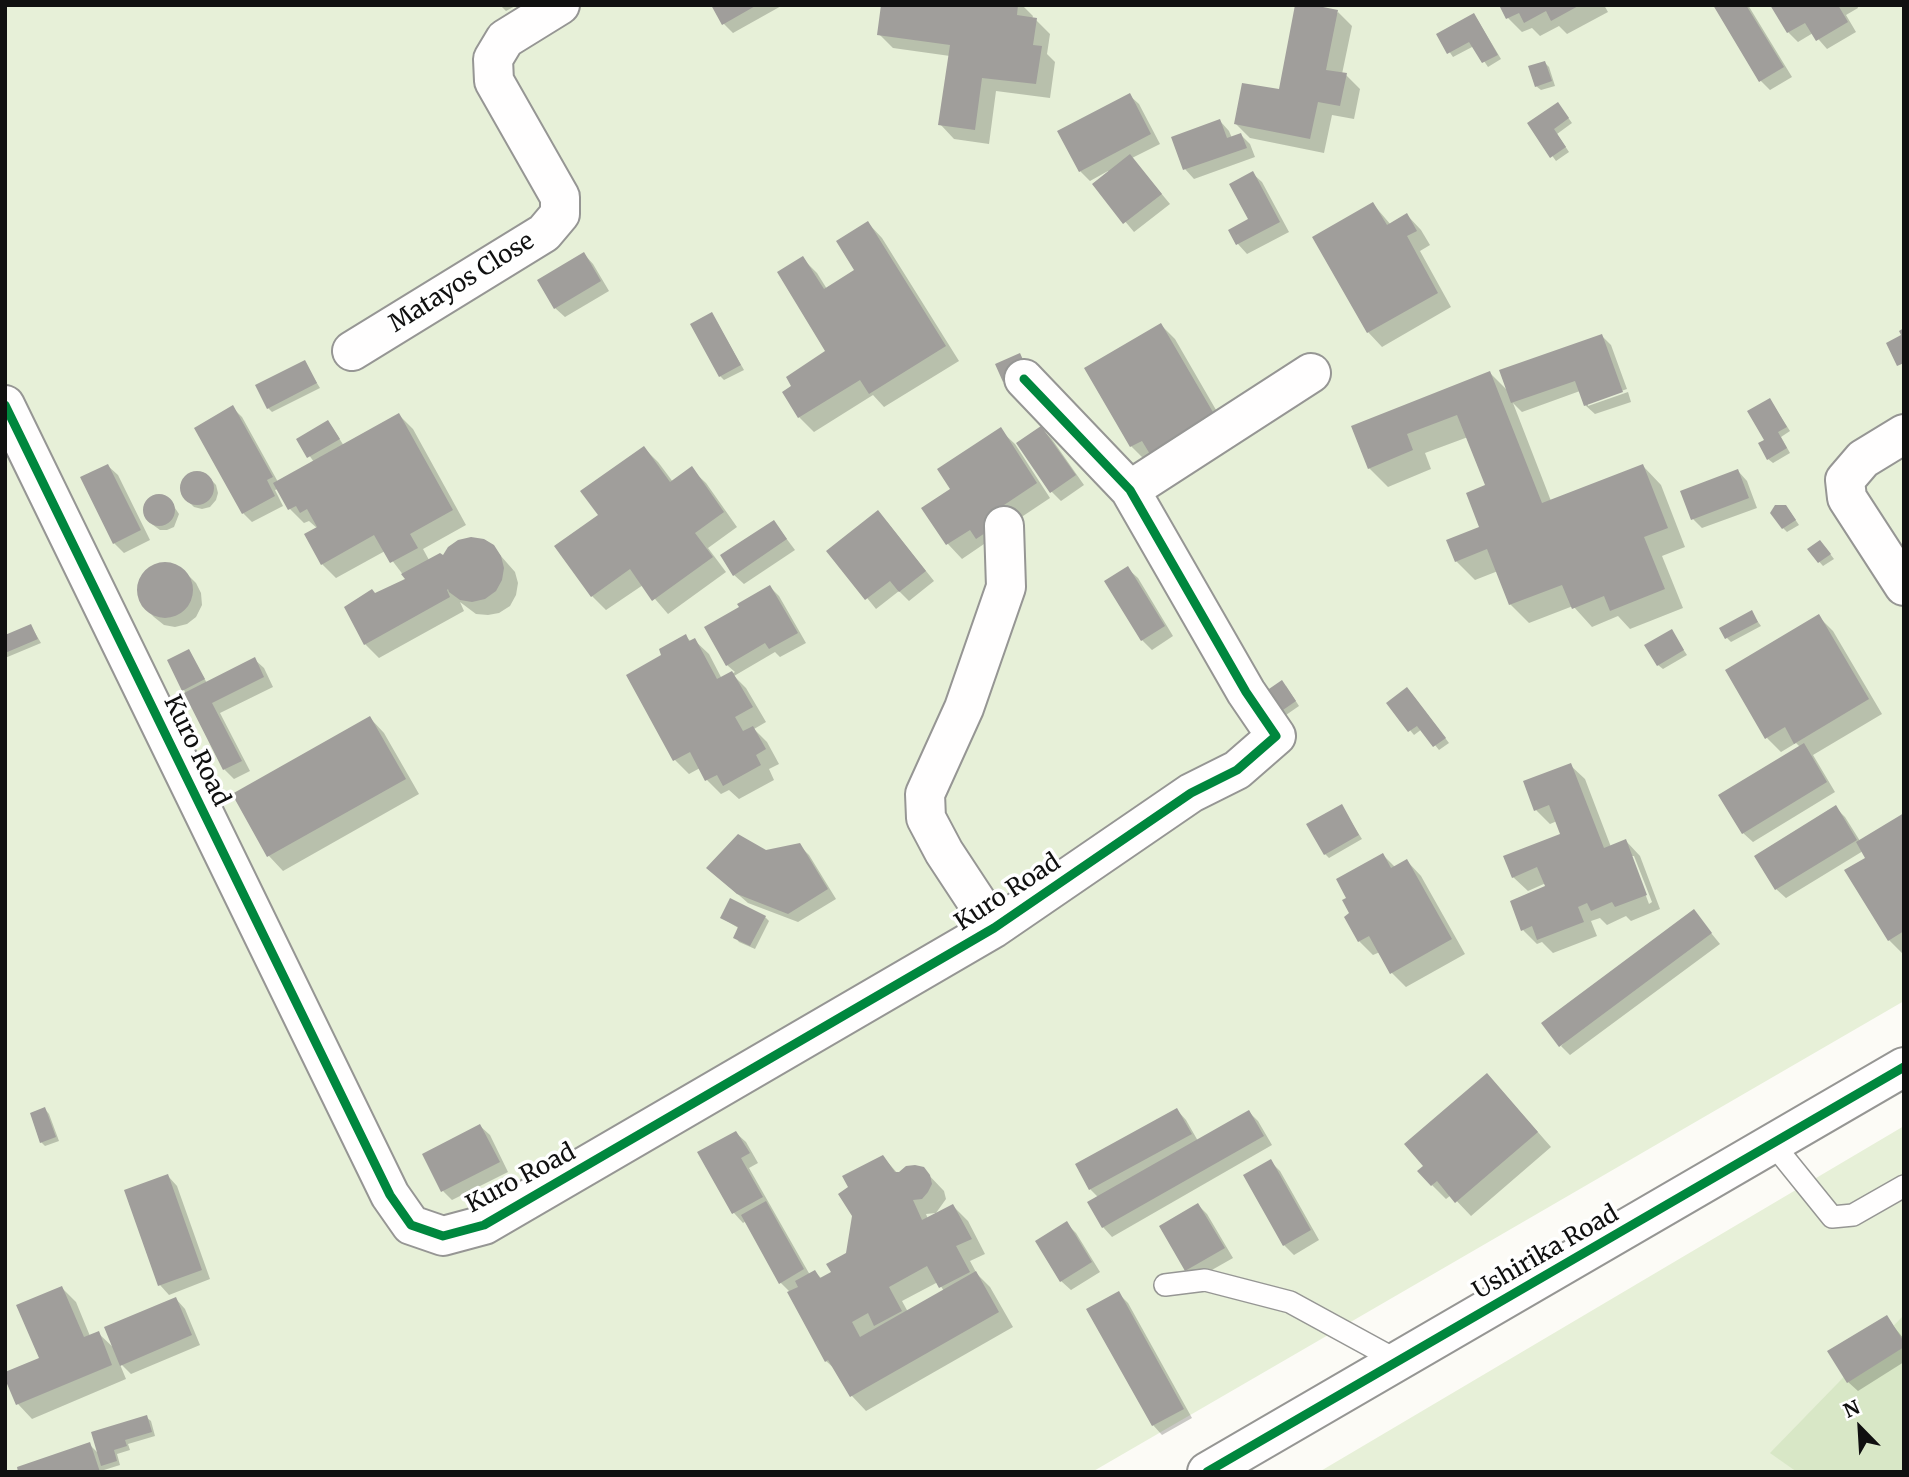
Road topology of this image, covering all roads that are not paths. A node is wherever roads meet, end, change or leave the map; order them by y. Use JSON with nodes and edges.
{"nodes":[{"id":1,"x":560,"y":5,"type":"edge"},
{"id":2,"x":352,"y":351,"type":"dead end"},
{"id":3,"x":1311,"y":373,"type":"dead end"},
{"id":4,"x":1024,"y":379,"type":"dead end"},
{"id":5,"x":5,"y":405,"type":"edge"},
{"id":6,"x":1904,"y":434,"type":"edge"},
{"id":7,"x":1130,"y":490,"type":"junction"},
{"id":8,"x":1004,"y":526,"type":"dead end"},
{"id":9,"x":1904,"y":586,"type":"edge"},
{"id":10,"x":993,"y":928,"type":"junction"},
{"id":11,"x":1904,"y":1068,"type":"edge"},
{"id":12,"x":1773,"y":1144,"type":"junction"},
{"id":13,"x":1904,"y":1186,"type":"edge"},
{"id":14,"x":1165,"y":1285,"type":"dead end"},
{"id":15,"x":1398,"y":1361,"type":"junction"},
{"id":16,"x":1207,"y":1472,"type":"edge"}],
"edges":[{"from":1,"to":2,"type":"street","name":"Matayos Close"},
{"from":3,"to":7,"type":"street"},
{"from":4,"to":7,"type":"street"},
{"from":5,"to":10,"type":"street","name":"Kuro Road"},
{"from":6,"to":9,"type":"street"},
{"from":7,"to":10,"type":"street","name":"Kuro Road"},
{"from":8,"to":10,"type":"street"},
{"from":11,"to":12,"type":"street","name":"Ushirika Road"},
{"from":12,"to":13,"type":"lane"},
{"from":12,"to":15,"type":"street","name":"Ushirika Road"},
{"from":14,"to":15,"type":"lane"},
{"from":15,"to":16,"type":"street","name":"Ushirika Road"}]}
